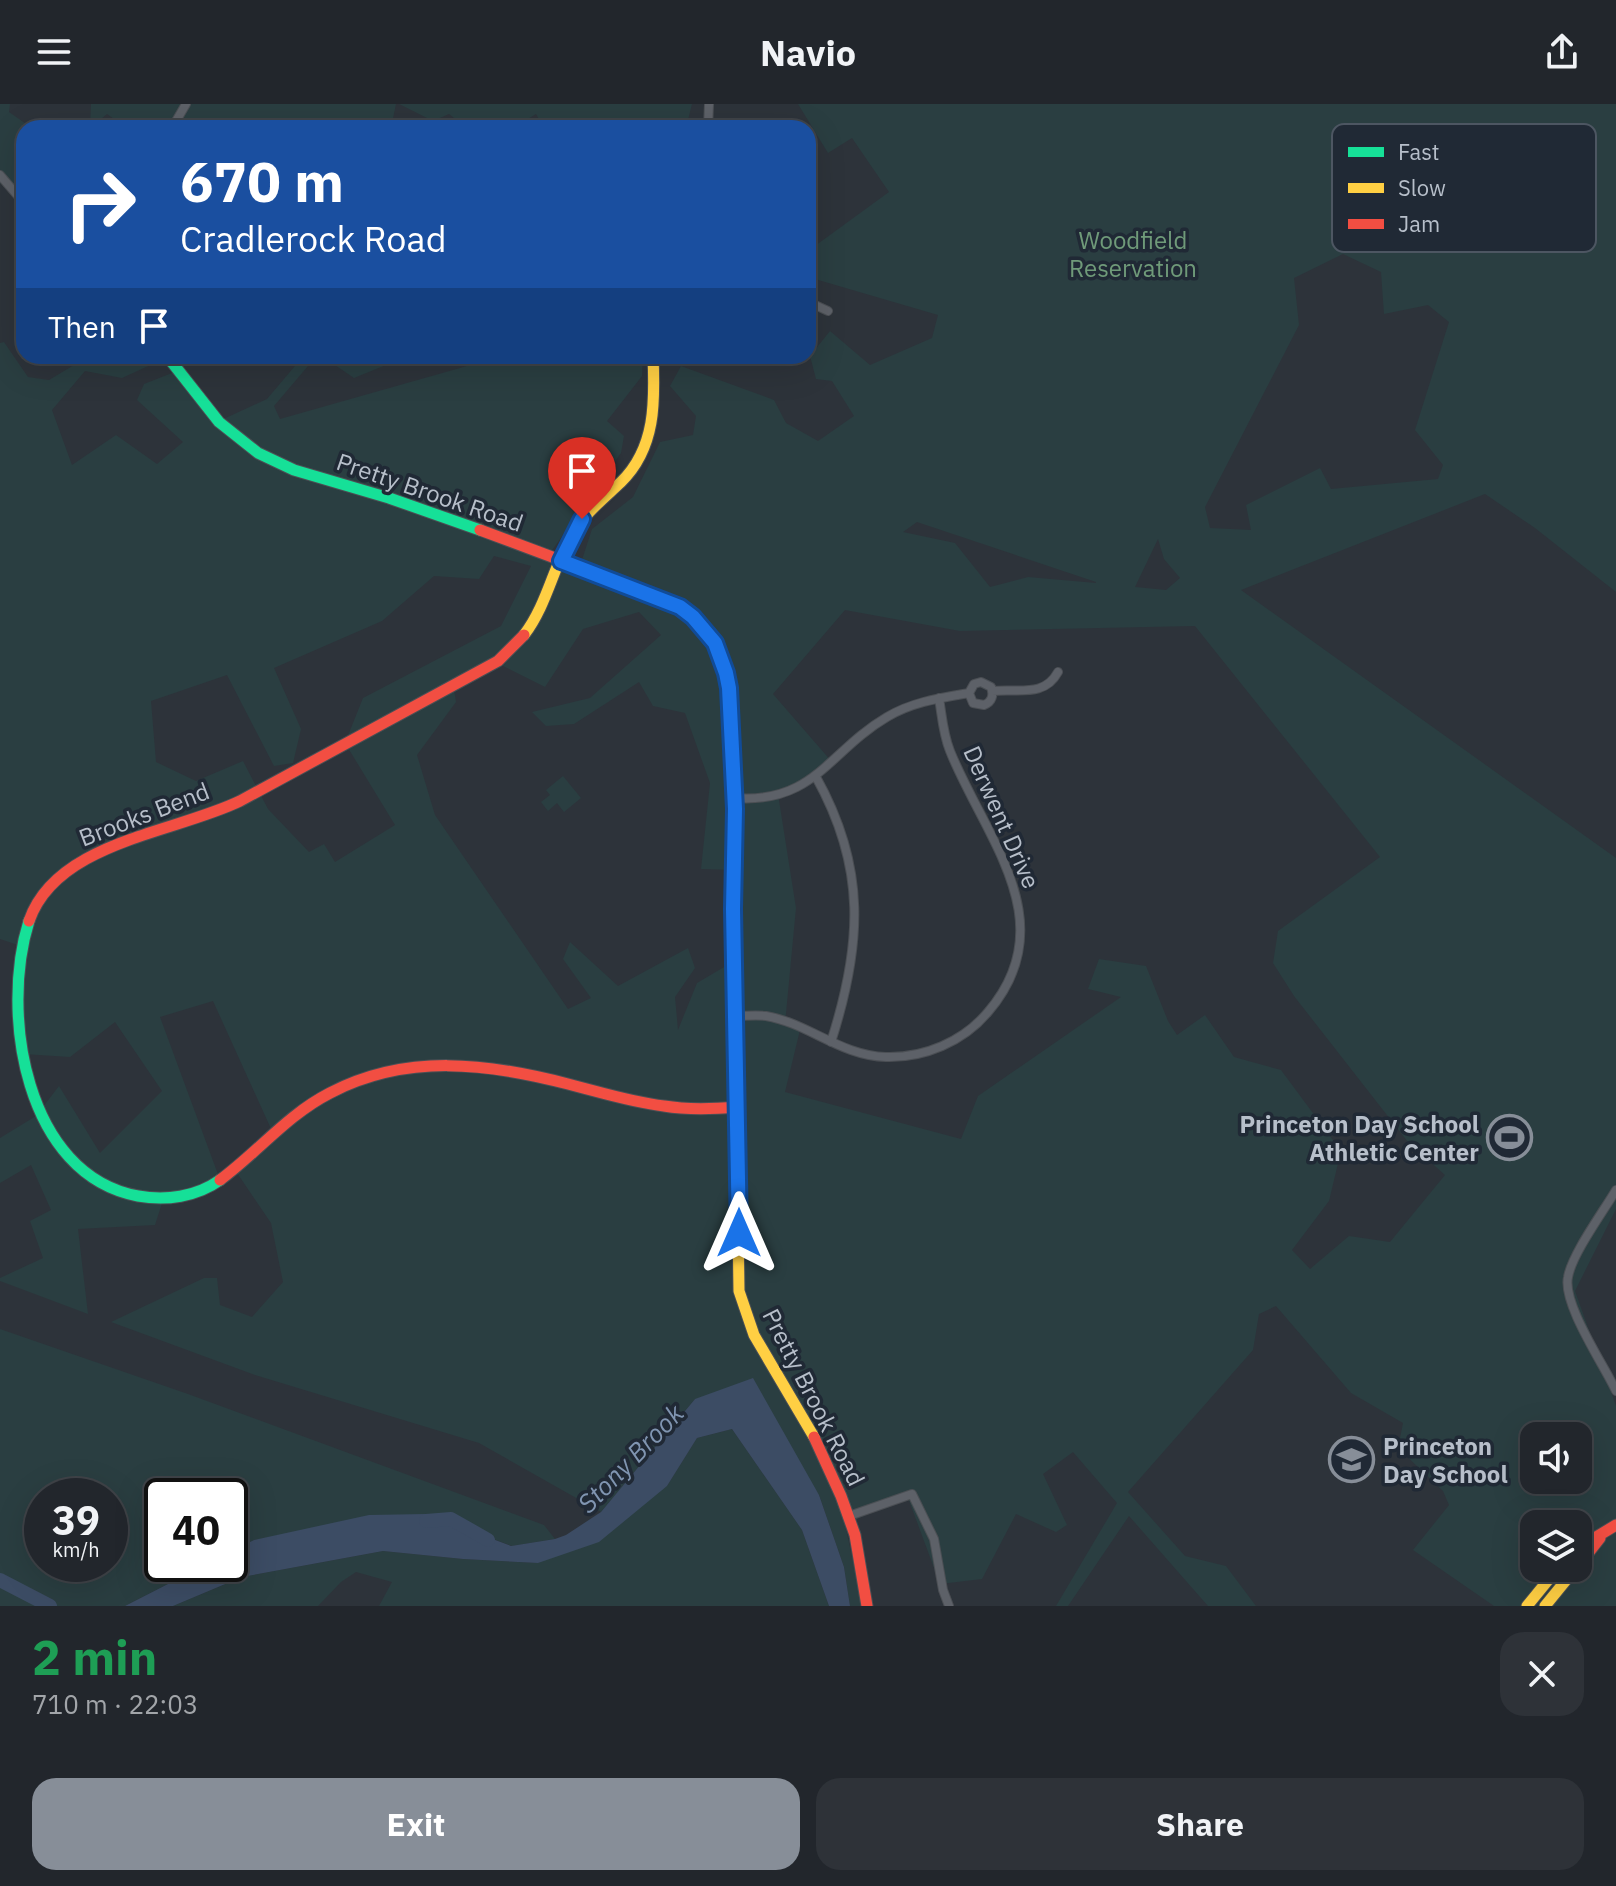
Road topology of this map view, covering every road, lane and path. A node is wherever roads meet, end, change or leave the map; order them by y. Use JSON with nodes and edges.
{"nodes":[{"id":1,"x":0,"y":175,"type":"edge"},
{"id":2,"x":16,"y":194,"type":"edge"},
{"id":3,"x":816,"y":305,"type":"edge"},
{"id":4,"x":828,"y":311,"type":"dead end"},
{"id":5,"x":173,"y":364,"type":"edge"},
{"id":6,"x":653,"y":364,"type":"edge"},
{"id":7,"x":561,"y":561,"type":"junction"},
{"id":8,"x":1058,"y":672,"type":"dead end"},
{"id":9,"x":992,"y":691,"type":"junction"},
{"id":10,"x":969,"y":693,"type":"junction"},
{"id":11,"x":939,"y":698,"type":"junction"},
{"id":12,"x":816,"y":777,"type":"junction"},
{"id":13,"x":735,"y":798,"type":"junction"},
{"id":14,"x":736,"y":1016,"type":"junction"},
{"id":15,"x":831,"y":1042,"type":"junction"},
{"id":16,"x":737,"y":1107,"type":"junction"},
{"id":17,"x":1616,"y":1190,"type":"edge"},
{"id":18,"x":1616,"y":1391,"type":"edge"},
{"id":19,"x":849,"y":1516,"type":"junction"},
{"id":20,"x":1616,"y":1525,"type":"edge"},
{"id":21,"x":1601,"y":1535,"type":"junction"},
{"id":22,"x":1592,"y":1540,"type":"edge"},
{"id":23,"x":1592,"y":1547,"type":"edge"},
{"id":24,"x":1547,"y":1582,"type":"edge"},
{"id":25,"x":1565,"y":1582,"type":"edge"},
{"id":26,"x":867,"y":1606,"type":"edge"},
{"id":27,"x":949,"y":1606,"type":"edge"},
{"id":28,"x":1527,"y":1606,"type":"edge"},
{"id":29,"x":1545,"y":1606,"type":"edge"}],
"edges":[{"from":1,"to":2,"type":"street"},
{"from":3,"to":4,"type":"street"},
{"from":5,"to":7,"type":"street","name":"Pretty Brook Road"},
{"from":6,"to":7,"type":"street","name":"Brooks Bend"},
{"from":7,"to":13,"type":"street","name":"Pretty Brook Road"},
{"from":7,"to":16,"type":"street","name":"Brooks Bend"},
{"from":8,"to":9,"type":"street"},
{"from":9,"to":10,"type":"street"},
{"from":9,"to":10,"type":"street"},
{"from":10,"to":11,"type":"street"},
{"from":11,"to":12,"type":"street"},
{"from":11,"to":15,"type":"street","name":"Derwent Drive"},
{"from":12,"to":13,"type":"street"},
{"from":12,"to":15,"type":"street"},
{"from":13,"to":14,"type":"street","name":"Pretty Brook Road"},
{"from":14,"to":15,"type":"street","name":"Derwent Drive"},
{"from":14,"to":16,"type":"street","name":"Pretty Brook Road"},
{"from":16,"to":19,"type":"street","name":"Pretty Brook Road"},
{"from":17,"to":18,"type":"street"},
{"from":19,"to":26,"type":"street","name":"Pretty Brook Road"},
{"from":19,"to":27,"type":"street"},
{"from":20,"to":21,"type":"street"},
{"from":21,"to":22,"type":"street"},
{"from":21,"to":23,"type":"street"},
{"from":24,"to":28,"type":"street"},
{"from":25,"to":29,"type":"street"}]}
